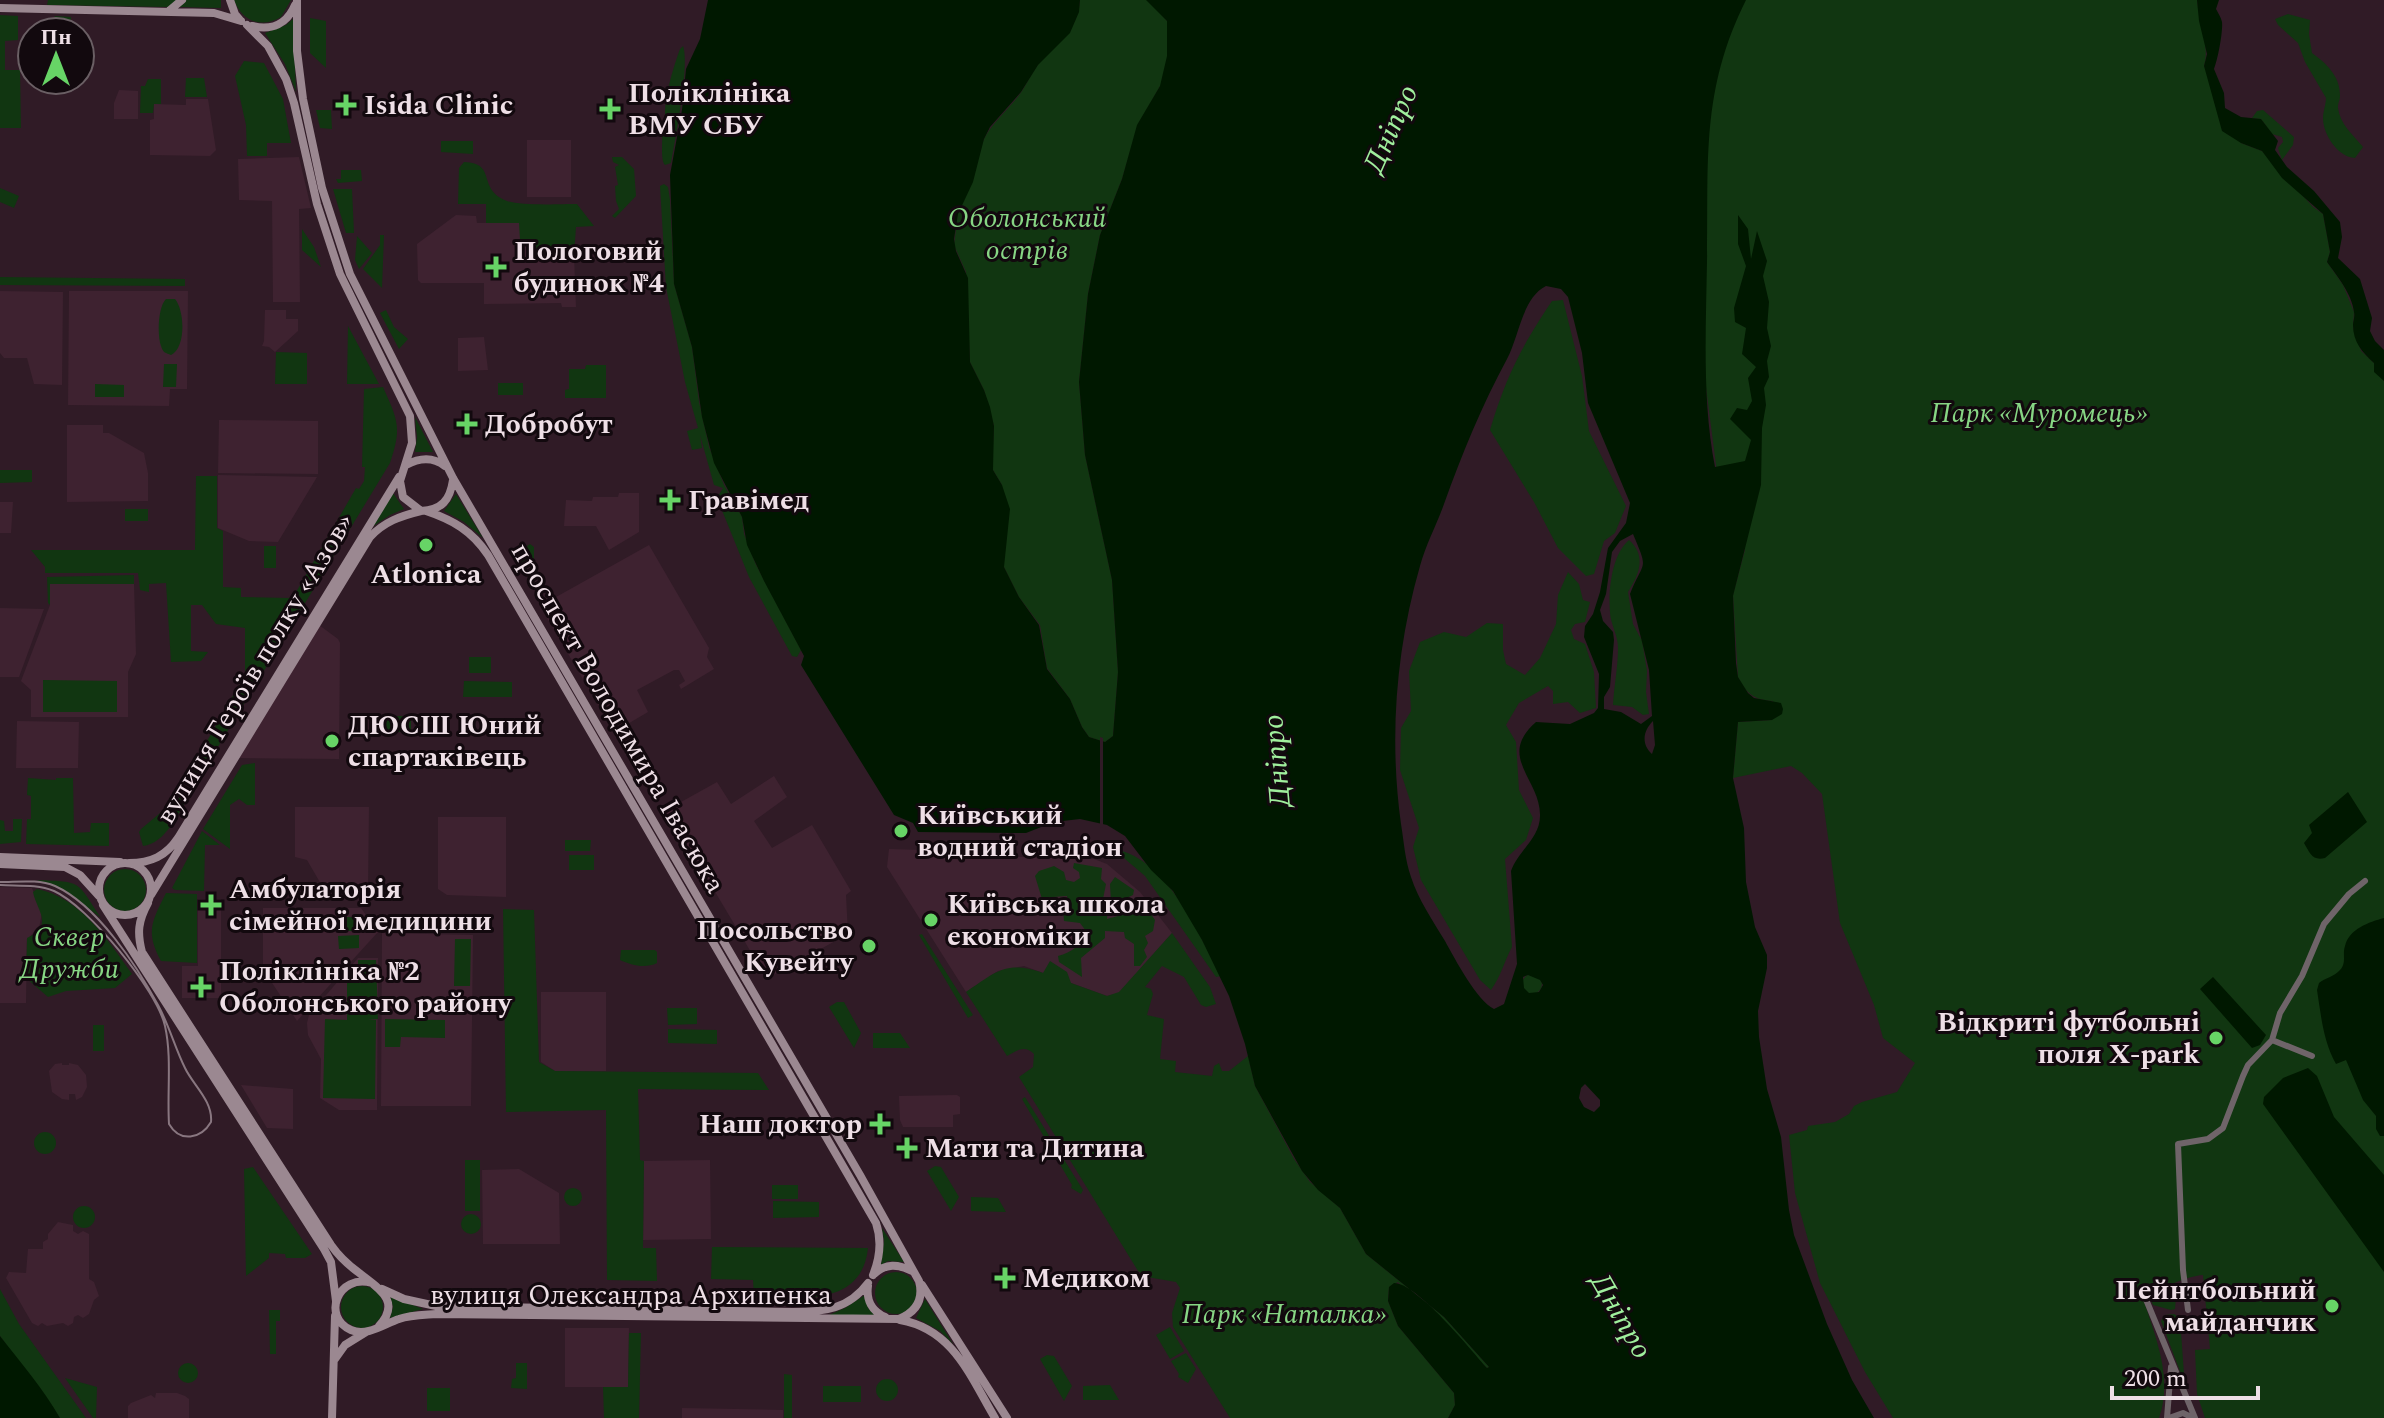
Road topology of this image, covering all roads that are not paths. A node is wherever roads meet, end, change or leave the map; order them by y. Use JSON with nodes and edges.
{"nodes":[{"id":1,"x":182,"y":0,"type":"edge"},
{"id":2,"x":230,"y":0,"type":"edge"},
{"id":3,"x":297,"y":0,"type":"edge"},
{"id":4,"x":0,"y":6,"type":"edge"},
{"id":5,"x":166,"y":11,"type":"junction"},
{"id":6,"x":244,"y":23,"type":"junction"},
{"id":7,"x":403,"y":469,"type":"junction"},
{"id":8,"x":450,"y":473,"type":"junction"},
{"id":9,"x":423,"y":511,"type":"junction"},
{"id":10,"x":0,"y":857,"type":"edge"},
{"id":11,"x":127,"y":863,"type":"junction"},
{"id":12,"x":0,"y":864,"type":"edge"},
{"id":13,"x":2365,"y":881,"type":"dead end"},
{"id":14,"x":149,"y":899,"type":"junction"},
{"id":15,"x":101,"y":900,"type":"junction"},
{"id":16,"x":756,"y":1007,"type":"junction"},
{"id":17,"x":2272,"y":1040,"type":"junction"},
{"id":18,"x":2312,"y":1056,"type":"dead end"},
{"id":19,"x":913,"y":1271,"type":"junction"},
{"id":20,"x":871,"y":1279,"type":"junction"},
{"id":21,"x":919,"y":1281,"type":"junction"},
{"id":22,"x":376,"y":1285,"type":"junction"},
{"id":23,"x":2145,"y":1297,"type":"dead end"},
{"id":24,"x":336,"y":1305,"type":"junction"},
{"id":25,"x":2188,"y":1310,"type":"dead end"},
{"id":26,"x":894,"y":1319,"type":"junction"},
{"id":27,"x":371,"y":1331,"type":"junction"},
{"id":28,"x":2170,"y":1363,"type":"junction"},
{"id":29,"x":333,"y":1364,"type":"junction"},
{"id":30,"x":332,"y":1418,"type":"edge"},
{"id":31,"x":995,"y":1418,"type":"edge"},
{"id":32,"x":1007,"y":1418,"type":"edge"},
{"id":33,"x":2168,"y":1418,"type":"edge"},
{"id":34,"x":2194,"y":1418,"type":"edge"}],
"edges":[{"from":1,"to":5,"type":"main road"},
{"from":2,"to":6,"type":"main road"},
{"from":3,"to":6,"type":"main road"},
{"from":3,"to":8,"type":"main road","name":"проспект Володимира Івасюка"},
{"from":4,"to":5,"type":"main road"},
{"from":5,"to":6,"type":"main road"},
{"from":6,"to":7,"type":"main road"},
{"from":7,"to":8,"type":"main road"},
{"from":7,"to":9,"type":"main road"},
{"from":7,"to":11,"type":"main road","name":"вулиця Героїв полку «Азов»"},
{"from":8,"to":9,"type":"main road"},
{"from":8,"to":16,"type":"main road","name":"проспект Володимира Івасюка"},
{"from":9,"to":14,"type":"main road","name":"вулиця Героїв полку «Азов»"},
{"from":9,"to":16,"type":"main road","name":"проспект Володимира Івасюка"},
{"from":10,"to":11,"type":"main road","name":"вулиця Героїв полку «Азов»"},
{"from":11,"to":14,"type":"main road"},
{"from":11,"to":15,"type":"main road"},
{"from":12,"to":15,"type":"main road"},
{"from":13,"to":17,"type":"street"},
{"from":14,"to":15,"type":"main road"},
{"from":14,"to":22,"type":"main road","name":"вулиця Героїв полку «Азов»"},
{"from":15,"to":24,"type":"main road"},
{"from":16,"to":19,"type":"main road","name":"проспект Володимира Івасюка"},
{"from":16,"to":20,"type":"main road","name":"проспект Володимира Івасюка"},
{"from":17,"to":18,"type":"street"},
{"from":17,"to":25,"type":"street"},
{"from":19,"to":20,"type":"main road"},
{"from":19,"to":21,"type":"main road"},
{"from":20,"to":22,"type":"main road","name":"вулиця Олександра Архипенка"},
{"from":20,"to":26,"type":"main road"},
{"from":21,"to":26,"type":"main road"},
{"from":21,"to":32,"type":"main road"},
{"from":22,"to":24,"type":"main road"},
{"from":22,"to":27,"type":"main road"},
{"from":23,"to":28,"type":"street"},
{"from":24,"to":27,"type":"main road"},
{"from":24,"to":29,"type":"main road"},
{"from":26,"to":27,"type":"main road","name":"вулиця Олександра Архипенка"},
{"from":26,"to":31,"type":"main road"},
{"from":27,"to":29,"type":"main road"},
{"from":28,"to":33,"type":"street"},
{"from":28,"to":34,"type":"street"},
{"from":29,"to":30,"type":"main road"},
{"from":33,"to":34,"type":"street"}]}
